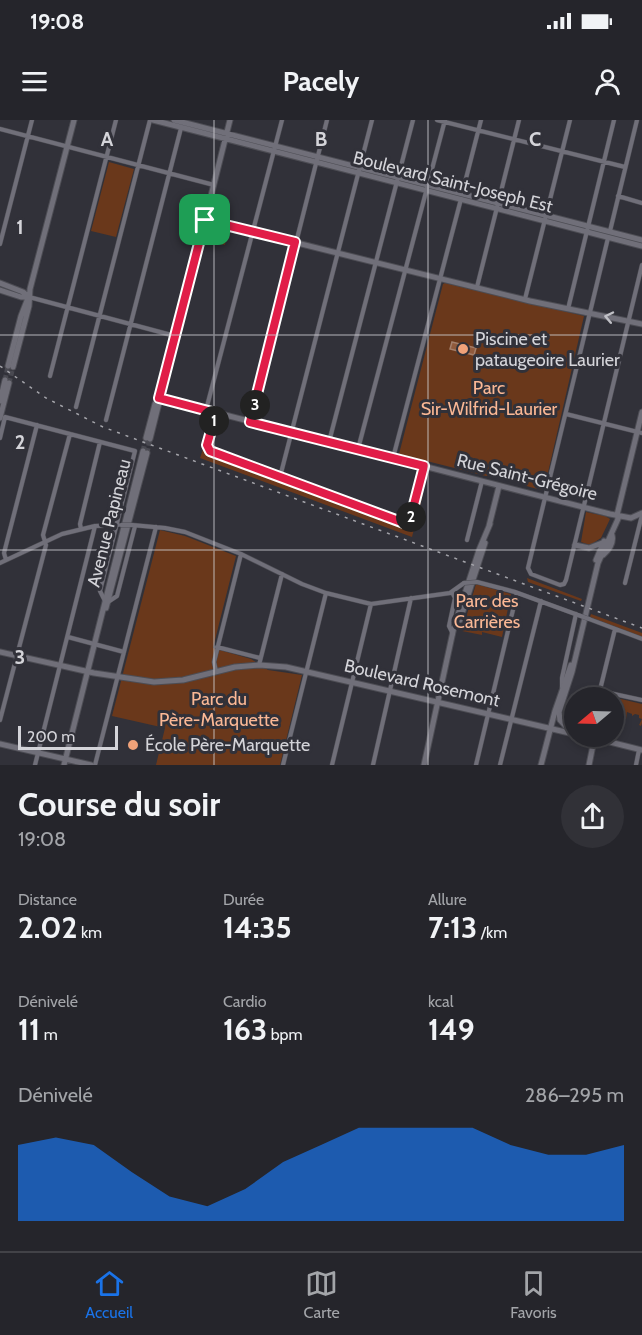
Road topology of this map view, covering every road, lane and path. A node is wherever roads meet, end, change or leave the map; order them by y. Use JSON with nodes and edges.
{"nodes":[{"id":1,"x":32,"y":120,"type":"edge"},
{"id":2,"x":74,"y":120,"type":"edge"},
{"id":3,"x":116,"y":120,"type":"edge"},
{"id":4,"x":151,"y":120,"type":"edge"},
{"id":5,"x":174,"y":120,"type":"edge"},
{"id":6,"x":230,"y":120,"type":"edge"},
{"id":7,"x":282,"y":120,"type":"edge"},
{"id":8,"x":327,"y":120,"type":"edge"},
{"id":9,"x":372,"y":120,"type":"edge"},
{"id":10,"x":413,"y":120,"type":"edge"},
{"id":11,"x":437,"y":120,"type":"edge"},
{"id":12,"x":481,"y":120,"type":"edge"},
{"id":13,"x":519,"y":120,"type":"edge"},
{"id":14,"x":570,"y":120,"type":"edge"},
{"id":15,"x":614,"y":120,"type":"edge"},
{"id":16,"x":637,"y":120,"type":"edge"},
{"id":17,"x":445,"y":121,"type":"edge"},
{"id":18,"x":182,"y":123,"type":"edge"},
{"id":19,"x":0,"y":129,"type":"edge"},
{"id":20,"x":479,"y":130,"type":"junction"},
{"id":21,"x":28,"y":136,"type":"junction"},
{"id":22,"x":226,"y":136,"type":"junction"},
{"id":23,"x":514,"y":140,"type":"junction"},
{"id":24,"x":68,"y":147,"type":"junction"},
{"id":25,"x":275,"y":149,"type":"junction"},
{"id":26,"x":562,"y":151,"type":"junction"},
{"id":27,"x":106,"y":157,"type":"junction"},
{"id":28,"x":317,"y":159,"type":"junction"},
{"id":29,"x":604,"y":162,"type":"junction"},
{"id":30,"x":139,"y":165,"type":"junction"},
{"id":31,"x":626,"y":167,"type":"junction"},
{"id":32,"x":359,"y":170,"type":"junction"},
{"id":33,"x":170,"y":173,"type":"junction"},
{"id":34,"x":397,"y":180,"type":"junction"},
{"id":35,"x":214,"y":185,"type":"junction"},
{"id":36,"x":426,"y":188,"type":"junction"},
{"id":37,"x":618,"y":196,"type":"junction"},
{"id":38,"x":461,"y":197,"type":"junction"},
{"id":39,"x":642,"y":203,"type":"edge"},
{"id":40,"x":497,"y":206,"type":"junction"},
{"id":41,"x":546,"y":218,"type":"junction"},
{"id":42,"x":205,"y":220,"type":"junction"},
{"id":43,"x":587,"y":229,"type":"junction"},
{"id":44,"x":253,"y":232,"type":"junction"},
{"id":45,"x":609,"y":235,"type":"junction"},
{"id":46,"x":642,"y":240,"type":"edge"},
{"id":47,"x":295,"y":242,"type":"junction"},
{"id":48,"x":0,"y":244,"type":"edge"},
{"id":49,"x":642,"y":246,"type":"edge"},
{"id":50,"x":338,"y":253,"type":"junction"},
{"id":51,"x":376,"y":263,"type":"junction"},
{"id":52,"x":642,"y":265,"type":"edge"},
{"id":53,"x":405,"y":270,"type":"junction"},
{"id":54,"x":440,"y":279,"type":"junction"},
{"id":55,"x":0,"y":282,"type":"edge"},
{"id":56,"x":477,"y":287,"type":"junction"},
{"id":57,"x":1,"y":291,"type":"edge"},
{"id":58,"x":28,"y":297,"type":"junction"},
{"id":59,"x":525,"y":299,"type":"junction"},
{"id":60,"x":68,"y":307,"type":"junction"},
{"id":61,"x":568,"y":309,"type":"junction"},
{"id":62,"x":590,"y":313,"type":"junction"},
{"id":63,"x":100,"y":316,"type":"junction"},
{"id":64,"x":628,"y":321,"type":"junction"},
{"id":65,"x":131,"y":324,"type":"junction"},
{"id":66,"x":642,"y":324,"type":"edge"},
{"id":67,"x":175,"y":336,"type":"junction"},
{"id":68,"x":10,"y":367,"type":"tunnel mouth"},
{"id":69,"x":50,"y":376,"type":"dead end"},
{"id":70,"x":159,"y":398,"type":"junction"},
{"id":71,"x":0,"y":401,"type":"edge"},
{"id":72,"x":76,"y":407,"type":"dead end"},
{"id":73,"x":206,"y":410,"type":"junction"},
{"id":74,"x":642,"y":412,"type":"edge"},
{"id":75,"x":216,"y":413,"type":"junction"},
{"id":76,"x":566,"y":414,"type":"junction"},
{"id":77,"x":3,"y":418,"type":"edge"},
{"id":78,"x":106,"y":420,"type":"dead end"},
{"id":79,"x":250,"y":422,"type":"junction"},
{"id":80,"x":603,"y":423,"type":"junction"},
{"id":81,"x":37,"y":425,"type":"junction"},
{"id":82,"x":640,"y":432,"type":"edge"},
{"id":83,"x":291,"y":433,"type":"junction"},
{"id":84,"x":70,"y":434,"type":"junction"},
{"id":85,"x":0,"y":438,"type":"edge"},
{"id":86,"x":148,"y":439,"type":"tunnel mouth"},
{"id":87,"x":100,"y":441,"type":"junction"},
{"id":88,"x":329,"y":442,"type":"junction"},
{"id":89,"x":358,"y":449,"type":"junction"},
{"id":90,"x":145,"y":452,"type":"tunnel mouth"},
{"id":91,"x":393,"y":458,"type":"junction"},
{"id":92,"x":424,"y":466,"type":"junction"},
{"id":93,"x":280,"y":477,"type":"junction"},
{"id":94,"x":482,"y":481,"type":"junction"},
{"id":95,"x":499,"y":486,"type":"junction"},
{"id":96,"x":546,"y":498,"type":"junction"},
{"id":97,"x":584,"y":507,"type":"junction"},
{"id":98,"x":642,"y":514,"type":"edge"},
{"id":99,"x":617,"y":515,"type":"junction"},
{"id":100,"x":119,"y":525,"type":"junction"},
{"id":101,"x":95,"y":526,"type":"junction"},
{"id":102,"x":134,"y":526,"type":"junction"},
{"id":103,"x":156,"y":527,"type":"junction"},
{"id":104,"x":81,"y":529,"type":"junction"},
{"id":105,"x":467,"y":540,"type":"dead end"},
{"id":106,"x":45,"y":541,"type":"junction"},
{"id":107,"x":604,"y":542,"type":"junction"},
{"id":108,"x":575,"y":545,"type":"junction"},
{"id":109,"x":242,"y":554,"type":"junction"},
{"id":110,"x":6,"y":560,"type":"junction"},
{"id":111,"x":0,"y":563,"type":"edge"},
{"id":112,"x":282,"y":574,"type":"junction"},
{"id":113,"x":625,"y":583,"type":"dead end"},
{"id":114,"x":326,"y":592,"type":"junction"},
{"id":115,"x":452,"y":592,"type":"junction"},
{"id":116,"x":517,"y":593,"type":"junction"},
{"id":117,"x":411,"y":598,"type":"junction"},
{"id":118,"x":541,"y":601,"type":"junction"},
{"id":119,"x":107,"y":602,"type":"junction"},
{"id":120,"x":371,"y":604,"type":"junction"},
{"id":121,"x":577,"y":615,"type":"junction"},
{"id":122,"x":615,"y":629,"type":"junction"},
{"id":123,"x":454,"y":636,"type":"junction"},
{"id":124,"x":68,"y":637,"type":"junction"},
{"id":125,"x":642,"y":639,"type":"edge"},
{"id":126,"x":95,"y":644,"type":"junction"},
{"id":127,"x":218,"y":647,"type":"junction"},
{"id":128,"x":0,"y":652,"type":"edge"},
{"id":129,"x":124,"y":652,"type":"junction"},
{"id":130,"x":17,"y":656,"type":"junction"},
{"id":131,"x":260,"y":662,"type":"junction"},
{"id":132,"x":60,"y":665,"type":"junction"},
{"id":133,"x":88,"y":671,"type":"junction"},
{"id":134,"x":216,"y":671,"type":"junction"},
{"id":135,"x":307,"y":671,"type":"junction"},
{"id":136,"x":118,"y":677,"type":"junction"},
{"id":137,"x":353,"y":682,"type":"junction"},
{"id":138,"x":567,"y":687,"type":"edge"},
{"id":139,"x":601,"y":687,"type":"edge"},
{"id":140,"x":562,"y":689,"type":"junction"},
{"id":141,"x":390,"y":690,"type":"junction"},
{"id":142,"x":624,"y":696,"type":"edge"},
{"id":143,"x":564,"y":698,"type":"edge"},
{"id":144,"x":642,"y":700,"type":"edge"},
{"id":145,"x":439,"y":702,"type":"junction"},
{"id":146,"x":488,"y":714,"type":"junction"},
{"id":147,"x":512,"y":719,"type":"junction"},
{"id":148,"x":0,"y":720,"type":"edge"},
{"id":149,"x":564,"y":725,"type":"edge"},
{"id":150,"x":551,"y":729,"type":"junction"},
{"id":151,"x":564,"y":732,"type":"edge"},
{"id":152,"x":0,"y":744,"type":"edge"},
{"id":153,"x":624,"y":746,"type":"edge"},
{"id":154,"x":593,"y":747,"type":"edge"},
{"id":155,"x":641,"y":750,"type":"edge"},
{"id":156,"x":38,"y":752,"type":"junction"},
{"id":157,"x":65,"y":762,"type":"edge"},
{"id":158,"x":34,"y":765,"type":"edge"},
{"id":159,"x":93,"y":765,"type":"edge"},
{"id":160,"x":283,"y":765,"type":"edge"},
{"id":161,"x":332,"y":765,"type":"edge"},
{"id":162,"x":373,"y":765,"type":"edge"},
{"id":163,"x":424,"y":765,"type":"edge"},
{"id":164,"x":476,"y":765,"type":"edge"},
{"id":165,"x":501,"y":765,"type":"edge"},
{"id":166,"x":541,"y":765,"type":"edge"},
{"id":167,"x":589,"y":765,"type":"edge"},
{"id":168,"x":636,"y":765,"type":"edge"}],
"edges":[{"from":1,"to":21,"type":"street"},
{"from":2,"to":24,"type":"main road"},
{"from":3,"to":27,"type":"street"},
{"from":4,"to":18,"type":"main road","name":"Boulevard Saint-Joseph Est"},
{"from":4,"to":30,"type":"street"},
{"from":5,"to":18,"type":"main road","name":"Boulevard Saint-Joseph Est"},
{"from":6,"to":22,"type":"main road","name":"Avenue Papineau"},
{"from":7,"to":25,"type":"street"},
{"from":8,"to":28,"type":"street"},
{"from":9,"to":32,"type":"street"},
{"from":10,"to":34,"type":"street"},
{"from":11,"to":17,"type":"street"},
{"from":12,"to":20,"type":"street"},
{"from":13,"to":23,"type":"street"},
{"from":14,"to":26,"type":"street"},
{"from":15,"to":29,"type":"street"},
{"from":16,"to":31,"type":"street"},
{"from":17,"to":20,"type":"street"},
{"from":17,"to":36,"type":"street"},
{"from":18,"to":22,"type":"main road","name":"Boulevard Saint-Joseph Est"},
{"from":18,"to":33,"type":"street"},
{"from":19,"to":21,"type":"street"},
{"from":20,"to":23,"type":"street"},
{"from":20,"to":38,"type":"street"},
{"from":21,"to":24,"type":"street"},
{"from":21,"to":48,"type":"street"},
{"from":22,"to":25,"type":"main road","name":"Boulevard Saint-Joseph Est"},
{"from":22,"to":35,"type":"main road","name":"Avenue Papineau"},
{"from":23,"to":26,"type":"street"},
{"from":23,"to":40,"type":"street"},
{"from":24,"to":27,"type":"street"},
{"from":24,"to":58,"type":"main road"},
{"from":25,"to":28,"type":"main road","name":"Boulevard Saint-Joseph Est"},
{"from":25,"to":44,"type":"street"},
{"from":26,"to":29,"type":"street"},
{"from":26,"to":41,"type":"street"},
{"from":27,"to":30,"type":"street"},
{"from":27,"to":60,"type":"street"},
{"from":28,"to":32,"type":"main road","name":"Boulevard Saint-Joseph Est"},
{"from":28,"to":47,"type":"street"},
{"from":29,"to":31,"type":"street"},
{"from":29,"to":43,"type":"street"},
{"from":30,"to":33,"type":"street"},
{"from":30,"to":63,"type":"street"},
{"from":31,"to":37,"type":"street"},
{"from":32,"to":34,"type":"main road","name":"Boulevard Saint-Joseph Est"},
{"from":32,"to":50,"type":"street"},
{"from":33,"to":35,"type":"street"},
{"from":33,"to":65,"type":"street"},
{"from":34,"to":36,"type":"main road","name":"Boulevard Saint-Joseph Est"},
{"from":34,"to":51,"type":"street"},
{"from":35,"to":42,"type":"main road","name":"Avenue Papineau"},
{"from":36,"to":38,"type":"main road","name":"Boulevard Saint-Joseph Est"},
{"from":36,"to":53,"type":"street"},
{"from":37,"to":39,"type":"street"},
{"from":37,"to":45,"type":"street"},
{"from":38,"to":40,"type":"main road","name":"Boulevard Saint-Joseph Est"},
{"from":38,"to":54,"type":"street"},
{"from":40,"to":41,"type":"main road","name":"Boulevard Saint-Joseph Est"},
{"from":40,"to":56,"type":"street"},
{"from":41,"to":43,"type":"main road","name":"Boulevard Saint-Joseph Est"},
{"from":41,"to":59,"type":"street"},
{"from":42,"to":44,"type":"main road"},
{"from":42,"to":67,"type":"main road","name":"Avenue Papineau"},
{"from":43,"to":45,"type":"main road","name":"Boulevard Saint-Joseph Est"},
{"from":43,"to":61,"type":"street"},
{"from":44,"to":47,"type":"main road"},
{"from":44,"to":73,"type":"street"},
{"from":45,"to":46,"type":"main road","name":"Boulevard Saint-Joseph Est"},
{"from":45,"to":49,"type":"main road","name":"Boulevard Saint-Joseph Est"},
{"from":45,"to":62,"type":"street"},
{"from":47,"to":50,"type":"main road"},
{"from":47,"to":79,"type":"street"},
{"from":50,"to":51,"type":"main road"},
{"from":50,"to":83,"type":"street"},
{"from":51,"to":53,"type":"main road"},
{"from":51,"to":88,"type":"street"},
{"from":52,"to":64,"type":"street"},
{"from":53,"to":54,"type":"main road"},
{"from":53,"to":89,"type":"street"},
{"from":54,"to":56,"type":"main road"},
{"from":54,"to":91,"type":"street"},
{"from":55,"to":58,"type":"main road"},
{"from":56,"to":59,"type":"main road"},
{"from":57,"to":58,"type":"main road"},
{"from":58,"to":60,"type":"street"},
{"from":58,"to":68,"type":"main road"},
{"from":59,"to":61,"type":"main road"},
{"from":60,"to":63,"type":"street"},
{"from":60,"to":69,"type":"street"},
{"from":61,"to":62,"type":"main road"},
{"from":64,"to":62,"type":"main road","one_way":true},
{"from":62,"to":76,"type":"street"},
{"from":63,"to":65,"type":"street"},
{"from":63,"to":72,"type":"street"},
{"from":64,"to":66,"type":"main road"},
{"from":64,"to":80,"type":"street"},
{"from":65,"to":67,"type":"street"},
{"from":65,"to":78,"type":"street"},
{"from":67,"to":70,"type":"main road","name":"Avenue Papineau"},
{"from":70,"to":73,"type":"main road","name":"Rue Saint-Grégoire"},
{"from":70,"to":86,"type":"main road","name":"Avenue Papineau"},
{"from":71,"to":77,"type":"main road"},
{"from":73,"to":75,"type":"main road","name":"Rue Saint-Grégoire"},
{"from":74,"to":82,"type":"main road"},
{"from":75,"to":79,"type":"main road","name":"Rue Saint-Grégoire"},
{"from":75,"to":93,"type":"street"},
{"from":76,"to":80,"type":"street"},
{"from":76,"to":96,"type":"street"},
{"from":77,"to":81,"type":"street"},
{"from":77,"to":85,"type":"street"},
{"from":79,"to":83,"type":"main road","name":"Rue Saint-Grégoire"},
{"from":80,"to":82,"type":"street"},
{"from":80,"to":97,"type":"street"},
{"from":81,"to":84,"type":"street"},
{"from":81,"to":110,"type":"street"},
{"from":82,"to":99,"type":"main road"},
{"from":83,"to":88,"type":"main road","name":"Rue Saint-Grégoire"},
{"from":83,"to":93,"type":"street"},
{"from":84,"to":87,"type":"street"},
{"from":84,"to":106,"type":"street"},
{"from":87,"to":100,"type":"street","name":"Avenue Papineau"},
{"from":87,"to":104,"type":"street"},
{"from":88,"to":89,"type":"main road","name":"Rue Saint-Grégoire"},
{"from":89,"to":91,"type":"main road","name":"Rue Saint-Grégoire"},
{"from":90,"to":119,"type":"main road","name":"Avenue Papineau"},
{"from":91,"to":92,"type":"main road","name":"Rue Saint-Grégoire"},
{"from":92,"to":93,"type":"street"},
{"from":92,"to":94,"type":"main road","name":"Rue Saint-Grégoire"},
{"from":94,"to":95,"type":"main road","name":"Rue Saint-Grégoire"},
{"from":94,"to":105,"type":"street"},
{"from":95,"to":96,"type":"main road","name":"Rue Saint-Grégoire"},
{"from":95,"to":123,"type":"main road"},
{"from":96,"to":97,"type":"main road","name":"Rue Saint-Grégoire"},
{"from":96,"to":108,"type":"street"},
{"from":97,"to":99,"type":"main road","name":"Rue Saint-Grégoire"},
{"from":97,"to":108,"type":"street"},
{"from":98,"to":99,"type":"main road","name":"Rue Saint-Grégoire"},
{"from":98,"to":113,"type":"street"},
{"from":99,"to":107,"type":"main road"},
{"from":99,"to":138,"type":"main road"},
{"from":100,"to":101,"type":"street"},
{"from":100,"to":102,"type":"street","bridge":true},
{"from":100,"to":119,"type":"street","name":"Avenue Papineau"},
{"from":101,"to":104,"type":"street"},
{"from":101,"to":124,"type":"street"},
{"from":102,"to":103,"type":"street"},
{"from":102,"to":119,"type":"street","name":"Avenue Papineau"},
{"from":103,"to":109,"type":"street"},
{"from":103,"to":129,"type":"street"},
{"from":104,"to":106,"type":"street"},
{"from":106,"to":110,"type":"street"},
{"from":106,"to":130,"type":"street"},
{"from":107,"to":108,"type":"main road"},
{"from":107,"to":140,"type":"main road"},
{"from":109,"to":112,"type":"street"},
{"from":109,"to":127,"type":"street"},
{"from":110,"to":111,"type":"street"},
{"from":112,"to":114,"type":"street"},
{"from":112,"to":131,"type":"street"},
{"from":114,"to":120,"type":"street"},
{"from":114,"to":135,"type":"street"},
{"from":115,"to":116,"type":"street","bridge":true},
{"from":115,"to":117,"type":"street"},
{"from":115,"to":123,"type":"street"},
{"from":116,"to":118,"type":"street"},
{"from":116,"to":146,"type":"street"},
{"from":117,"to":120,"type":"street"},
{"from":117,"to":141,"type":"street"},
{"from":118,"to":121,"type":"street"},
{"from":118,"to":147,"type":"street"},
{"from":119,"to":126,"type":"main road","name":"Avenue Papineau"},
{"from":120,"to":137,"type":"street"},
{"from":121,"to":122,"type":"street","bridge":true},
{"from":121,"to":140,"type":"street"},
{"from":122,"to":125,"type":"street"},
{"from":122,"to":139,"type":"street"},
{"from":123,"to":145,"type":"main road"},
{"from":124,"to":126,"type":"street"},
{"from":124,"to":132,"type":"street"},
{"from":126,"to":129,"type":"street"},
{"from":126,"to":133,"type":"main road","name":"Avenue Papineau"},
{"from":127,"to":131,"type":"street","name":"Boulevard Rosemont"},
{"from":127,"to":134,"type":"street"},
{"from":128,"to":130,"type":"main road","name":"Boulevard Rosemont"},
{"from":129,"to":136,"type":"street"},
{"from":130,"to":132,"type":"main road","name":"Boulevard Rosemont"},
{"from":130,"to":148,"type":"street"},
{"from":131,"to":134,"type":"main road","name":"Boulevard Rosemont"},
{"from":131,"to":135,"type":"main road","name":"Boulevard Rosemont"},
{"from":132,"to":133,"type":"main road","name":"Boulevard Rosemont"},
{"from":132,"to":156,"type":"street"},
{"from":133,"to":136,"type":"main road","name":"Boulevard Rosemont"},
{"from":133,"to":157,"type":"main road","name":"Avenue Papineau"},
{"from":134,"to":136,"type":"main road","name":"Boulevard Rosemont"},
{"from":135,"to":137,"type":"main road","name":"Boulevard Rosemont"},
{"from":135,"to":160,"type":"street"},
{"from":136,"to":159,"type":"street"},
{"from":137,"to":141,"type":"main road","name":"Boulevard Rosemont"},
{"from":137,"to":161,"type":"street"},
{"from":140,"to":150,"type":"main road"},
{"from":141,"to":145,"type":"main road","name":"Boulevard Rosemont"},
{"from":141,"to":162,"type":"street"},
{"from":142,"to":144,"type":"street"},
{"from":143,"to":149,"type":"main road"},
{"from":145,"to":146,"type":"main road","name":"Boulevard Rosemont"},
{"from":145,"to":163,"type":"main road"},
{"from":146,"to":147,"type":"main road","name":"Boulevard Rosemont"},
{"from":146,"to":164,"type":"street"},
{"from":147,"to":150,"type":"main road","name":"Boulevard Rosemont"},
{"from":147,"to":165,"type":"street"},
{"from":150,"to":151,"type":"main road","name":"Boulevard Rosemont"},
{"from":150,"to":166,"type":"main road"},
{"from":152,"to":156,"type":"main road"},
{"from":153,"to":155,"type":"main road"},
{"from":154,"to":167,"type":"main road"},
{"from":155,"to":168,"type":"street"},
{"from":156,"to":157,"type":"main road"},
{"from":156,"to":158,"type":"street"},
{"from":157,"to":159,"type":"main road"}]}
